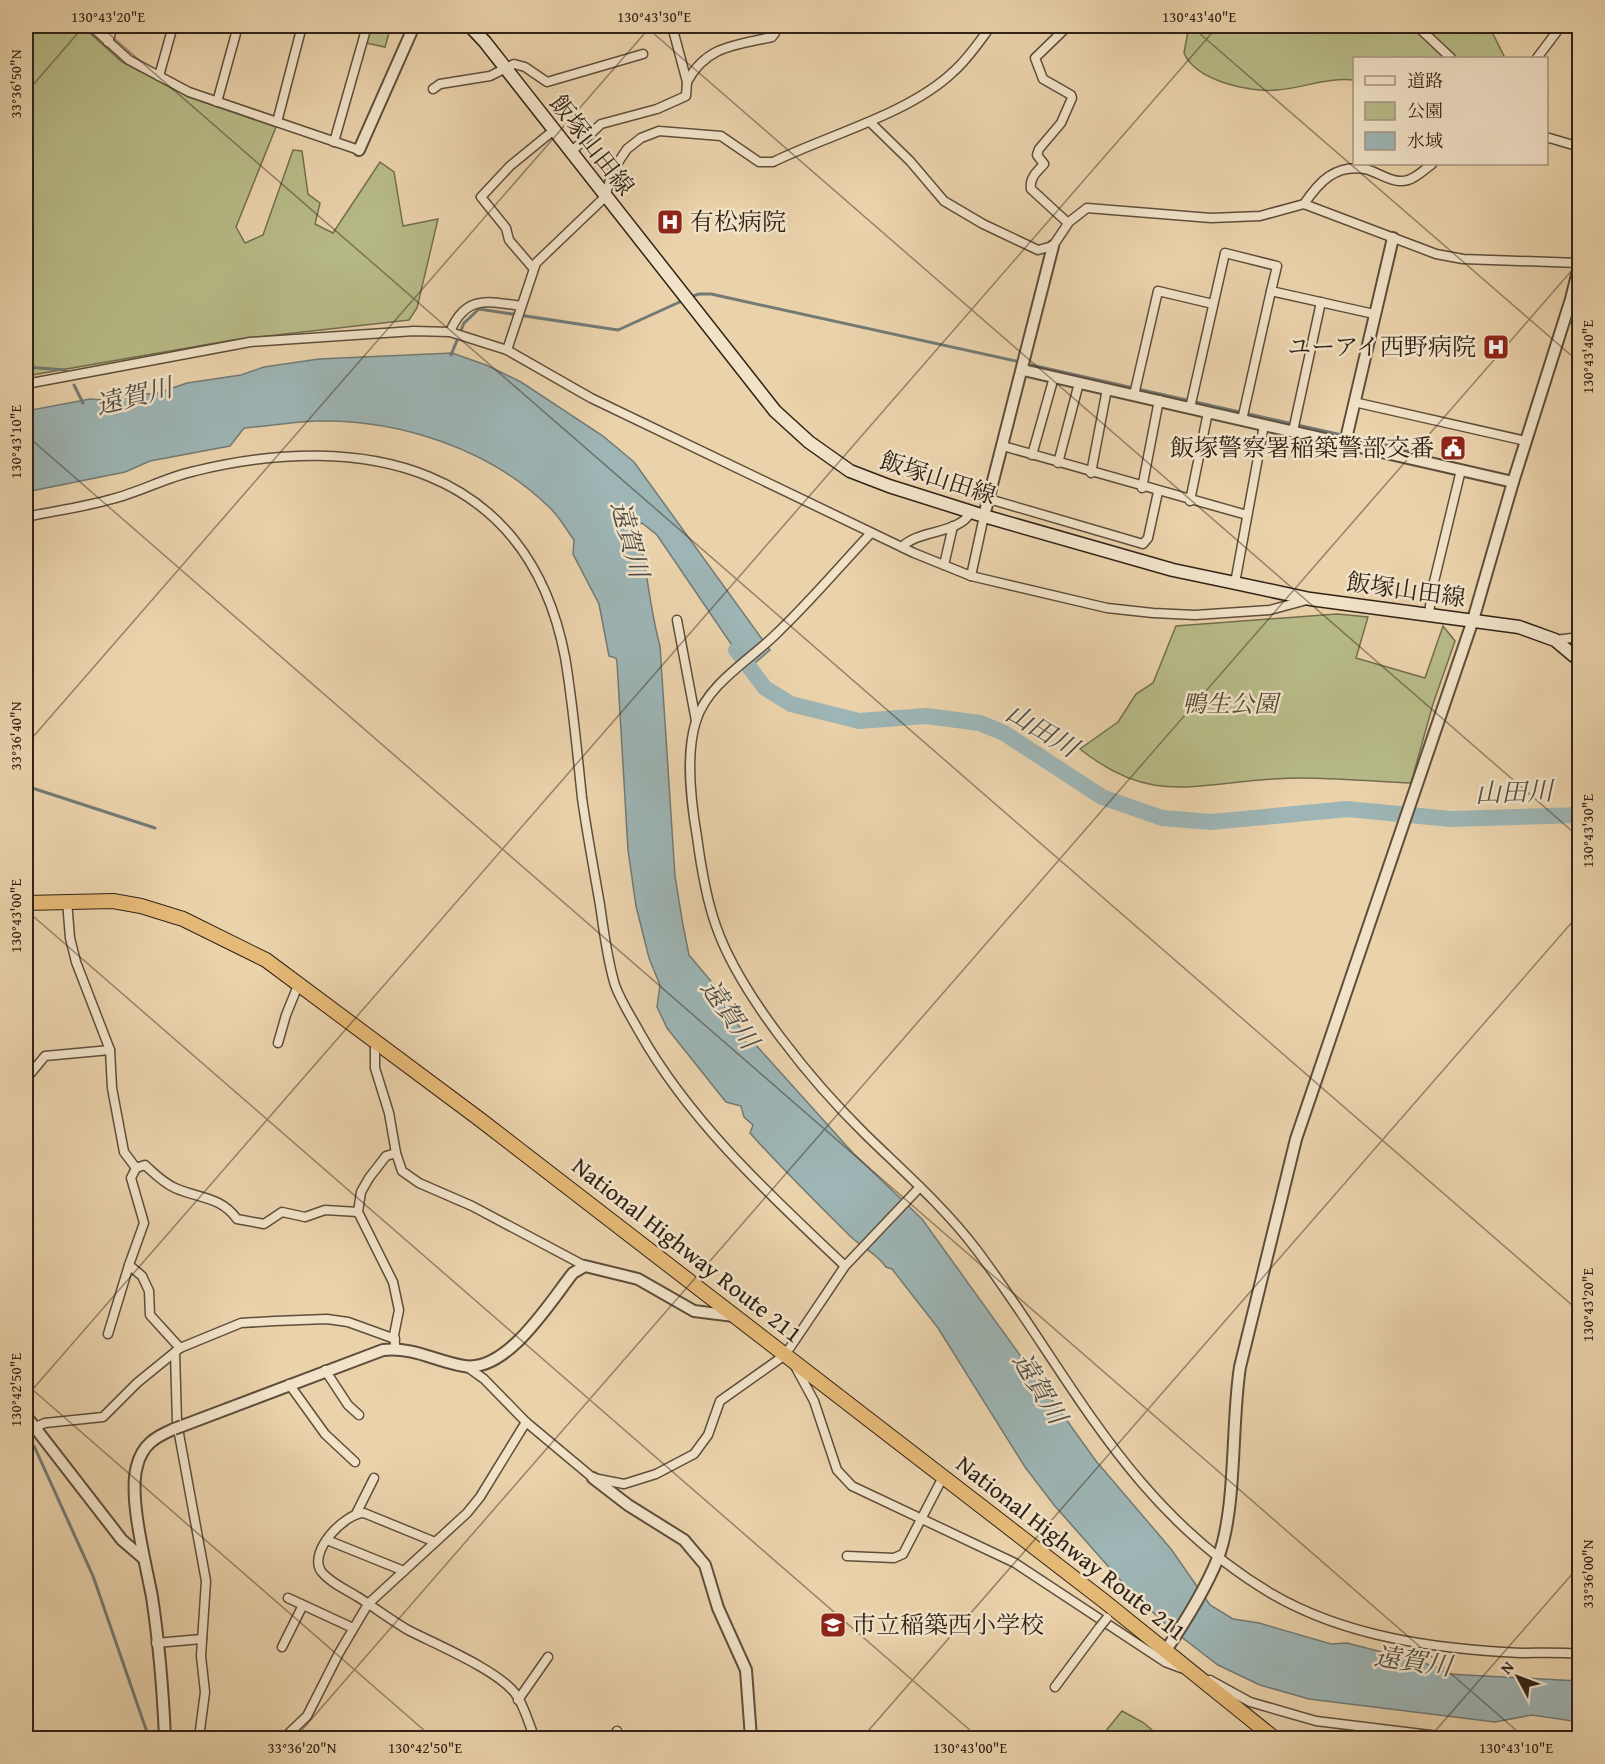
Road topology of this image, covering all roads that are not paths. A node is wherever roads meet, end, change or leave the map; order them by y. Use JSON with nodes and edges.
{"nodes":[{"id":1,"x":91,"y":26,"type":"edge"},
{"id":2,"x":113,"y":26,"type":"edge"},
{"id":3,"x":173,"y":26,"type":"edge"},
{"id":4,"x":238,"y":26,"type":"edge"},
{"id":5,"x":303,"y":26,"type":"edge"},
{"id":6,"x":367,"y":26,"type":"edge"},
{"id":7,"x":414,"y":26,"type":"edge"},
{"id":8,"x":470,"y":26,"type":"edge"},
{"id":9,"x":672,"y":26,"type":"edge"},
{"id":10,"x":773,"y":26,"type":"edge"},
{"id":11,"x":991,"y":26,"type":"edge"},
{"id":12,"x":1068,"y":26,"type":"edge"},
{"id":13,"x":1418,"y":26,"type":"edge"},
{"id":14,"x":1561,"y":26,"type":"edge"},
{"id":15,"x":108,"y":42,"type":"junction"},
{"id":16,"x":643,"y":54,"type":"dead end"},
{"id":17,"x":1450,"y":57,"type":"edge"},
{"id":18,"x":1538,"y":57,"type":"edge"},
{"id":19,"x":504,"y":67,"type":"junction"},
{"id":20,"x":159,"y":76,"type":"junction"},
{"id":21,"x":687,"y":82,"type":"junction"},
{"id":22,"x":433,"y":89,"type":"dead end"},
{"id":23,"x":217,"y":102,"type":"junction"},
{"id":24,"x":277,"y":123,"type":"junction"},
{"id":25,"x":871,"y":123,"type":"junction"},
{"id":26,"x":554,"y":130,"type":"junction"},
{"id":27,"x":1548,"y":138,"type":"edge"},
{"id":28,"x":334,"y":142,"type":"junction"},
{"id":29,"x":1580,"y":147,"type":"edge"},
{"id":30,"x":359,"y":150,"type":"joint"},
{"id":31,"x":571,"y":152,"type":"junction"},
{"id":32,"x":1431,"y":165,"type":"edge"},
{"id":33,"x":605,"y":197,"type":"junction"},
{"id":34,"x":1304,"y":204,"type":"junction"},
{"id":35,"x":1068,"y":223,"type":"junction"},
{"id":36,"x":1393,"y":238,"type":"junction"},
{"id":37,"x":1053,"y":246,"type":"junction"},
{"id":38,"x":1580,"y":263,"type":"edge"},
{"id":39,"x":533,"y":268,"type":"junction"},
{"id":40,"x":1271,"y":291,"type":"junction"},
{"id":41,"x":1575,"y":301,"type":"edge"},
{"id":42,"x":1321,"y":302,"type":"junction"},
{"id":43,"x":1213,"y":304,"type":"junction"},
{"id":44,"x":520,"y":308,"type":"junction"},
{"id":45,"x":1374,"y":314,"type":"junction"},
{"id":46,"x":450,"y":332,"type":"junction"},
{"id":47,"x":507,"y":350,"type":"junction"},
{"id":48,"x":1023,"y":370,"type":"junction"},
{"id":49,"x":1053,"y":377,"type":"junction"},
{"id":50,"x":1079,"y":382,"type":"junction"},
{"id":51,"x":26,"y":384,"type":"edge"},
{"id":52,"x":1107,"y":389,"type":"junction"},
{"id":53,"x":1134,"y":395,"type":"junction"},
{"id":54,"x":1159,"y":400,"type":"junction"},
{"id":55,"x":1354,"y":402,"type":"junction"},
{"id":56,"x":1190,"y":408,"type":"junction"},
{"id":57,"x":1208,"y":412,"type":"junction"},
{"id":58,"x":1242,"y":420,"type":"junction"},
{"id":59,"x":1264,"y":425,"type":"junction"},
{"id":60,"x":1293,"y":431,"type":"junction"},
{"id":61,"x":1526,"y":441,"type":"junction"},
{"id":62,"x":1345,"y":443,"type":"junction"},
{"id":63,"x":1003,"y":446,"type":"junction"},
{"id":64,"x":1032,"y":455,"type":"junction"},
{"id":65,"x":1058,"y":463,"type":"junction"},
{"id":66,"x":1461,"y":470,"type":"junction"},
{"id":67,"x":1091,"y":472,"type":"junction"},
{"id":68,"x":1513,"y":482,"type":"junction"},
{"id":69,"x":1143,"y":488,"type":"junction"},
{"id":70,"x":1158,"y":492,"type":"junction"},
{"id":71,"x":989,"y":499,"type":"junction"},
{"id":72,"x":1190,"y":501,"type":"junction"},
{"id":73,"x":971,"y":512,"type":"junction"},
{"id":74,"x":1247,"y":515,"type":"junction"},
{"id":75,"x":984,"y":516,"type":"junction"},
{"id":76,"x":26,"y":517,"type":"edge"},
{"id":77,"x":953,"y":526,"type":"junction"},
{"id":78,"x":871,"y":533,"type":"junction"},
{"id":79,"x":902,"y":547,"type":"junction"},
{"id":80,"x":944,"y":565,"type":"junction"},
{"id":81,"x":971,"y":576,"type":"junction"},
{"id":82,"x":1235,"y":583,"type":"junction"},
{"id":83,"x":1310,"y":599,"type":"junction"},
{"id":84,"x":1429,"y":614,"type":"junction"},
{"id":85,"x":677,"y":620,"type":"dead end"},
{"id":86,"x":1473,"y":620,"type":"junction"},
{"id":87,"x":1580,"y":637,"type":"edge"},
{"id":88,"x":1556,"y":640,"type":"junction"},
{"id":89,"x":1580,"y":661,"type":"edge"},
{"id":90,"x":696,"y":721,"type":"junction"},
{"id":91,"x":67,"y":901,"type":"junction"},
{"id":92,"x":26,"y":903,"type":"edge"},
{"id":93,"x":299,"y":983,"type":"junction"},
{"id":94,"x":375,"y":1041,"type":"junction"},
{"id":95,"x":278,"y":1043,"type":"dead end"},
{"id":96,"x":110,"y":1050,"type":"junction"},
{"id":97,"x":26,"y":1079,"type":"edge"},
{"id":98,"x":396,"y":1153,"type":"junction"},
{"id":99,"x":136,"y":1168,"type":"junction"},
{"id":100,"x":918,"y":1189,"type":"junction"},
{"id":101,"x":357,"y":1212,"type":"junction"},
{"id":102,"x":847,"y":1264,"type":"junction"},
{"id":103,"x":129,"y":1266,"type":"junction"},
{"id":104,"x":585,"y":1266,"type":"junction"},
{"id":105,"x":734,"y":1316,"type":"junction"},
{"id":106,"x":108,"y":1334,"type":"dead end"},
{"id":107,"x":395,"y":1344,"type":"junction"},
{"id":108,"x":178,"y":1350,"type":"junction"},
{"id":109,"x":789,"y":1358,"type":"junction"},
{"id":110,"x":466,"y":1366,"type":"junction"},
{"id":111,"x":325,"y":1370,"type":"junction"},
{"id":112,"x":289,"y":1384,"type":"junction"},
{"id":113,"x":359,"y":1415,"type":"dead end"},
{"id":114,"x":26,"y":1416,"type":"edge"},
{"id":115,"x":526,"y":1422,"type":"junction"},
{"id":116,"x":35,"y":1427,"type":"junction"},
{"id":117,"x":356,"y":1462,"type":"dead end"},
{"id":118,"x":943,"y":1477,"type":"junction"},
{"id":119,"x":374,"y":1478,"type":"dead end"},
{"id":120,"x":593,"y":1478,"type":"junction"},
{"id":121,"x":356,"y":1514,"type":"junction"},
{"id":122,"x":921,"y":1519,"type":"junction"},
{"id":123,"x":327,"y":1540,"type":"junction"},
{"id":124,"x":435,"y":1542,"type":"junction"},
{"id":125,"x":847,"y":1556,"type":"dead end"},
{"id":126,"x":1218,"y":1557,"type":"junction"},
{"id":127,"x":143,"y":1558,"type":"junction"},
{"id":128,"x":404,"y":1571,"type":"junction"},
{"id":129,"x":288,"y":1598,"type":"dead end"},
{"id":130,"x":368,"y":1604,"type":"junction"},
{"id":131,"x":303,"y":1605,"type":"junction"},
{"id":132,"x":1110,"y":1614,"type":"junction"},
{"id":133,"x":353,"y":1628,"type":"junction"},
{"id":134,"x":202,"y":1639,"type":"junction"},
{"id":135,"x":156,"y":1643,"type":"junction"},
{"id":136,"x":282,"y":1647,"type":"dead end"},
{"id":137,"x":1168,"y":1647,"type":"junction"},
{"id":138,"x":1580,"y":1654,"type":"edge"},
{"id":139,"x":548,"y":1658,"type":"dead end"},
{"id":140,"x":1193,"y":1671,"type":"junction"},
{"id":141,"x":1055,"y":1687,"type":"dead end"},
{"id":142,"x":518,"y":1700,"type":"junction"},
{"id":143,"x":165,"y":1738,"type":"edge"},
{"id":144,"x":199,"y":1738,"type":"edge"},
{"id":145,"x":284,"y":1738,"type":"edge"},
{"id":146,"x":535,"y":1738,"type":"edge"},
{"id":147,"x":751,"y":1738,"type":"edge"},
{"id":148,"x":1274,"y":1738,"type":"edge"},
{"id":149,"x":1455,"y":1738,"type":"edge"}],
"edges":[{"from":1,"to":15,"type":"street"},
{"from":2,"to":15,"type":"street"},
{"from":3,"to":20,"type":"street"},
{"from":4,"to":23,"type":"street"},
{"from":5,"to":24,"type":"street"},
{"from":6,"to":28,"type":"street"},
{"from":7,"to":30,"type":"street"},
{"from":8,"to":19,"type":"main road","name":"飯塚山田線"},
{"from":9,"to":21,"type":"street"},
{"from":10,"to":21,"type":"street"},
{"from":11,"to":25,"type":"street"},
{"from":12,"to":35,"type":"street"},
{"from":13,"to":17,"type":"street"},
{"from":14,"to":18,"type":"street"},
{"from":15,"to":20,"type":"street"},
{"from":16,"to":19,"type":"street"},
{"from":19,"to":22,"type":"street"},
{"from":19,"to":26,"type":"main road","name":"飯塚山田線"},
{"from":20,"to":23,"type":"street"},
{"from":21,"to":31,"type":"street"},
{"from":23,"to":24,"type":"street"},
{"from":24,"to":28,"type":"street"},
{"from":25,"to":33,"type":"street"},
{"from":25,"to":37,"type":"street"},
{"from":26,"to":31,"type":"main road","name":"飯塚山田線"},
{"from":26,"to":39,"type":"street"},
{"from":27,"to":29,"type":"street"},
{"from":28,"to":30,"type":"street"},
{"from":31,"to":33,"type":"main road","name":"飯塚山田線"},
{"from":32,"to":34,"type":"street"},
{"from":33,"to":39,"type":"street"},
{"from":33,"to":73,"type":"main road","name":"飯塚山田線"},
{"from":34,"to":35,"type":"street"},
{"from":34,"to":36,"type":"street"},
{"from":35,"to":37,"type":"street"},
{"from":36,"to":38,"type":"street"},
{"from":36,"to":45,"type":"street"},
{"from":37,"to":48,"type":"street"},
{"from":38,"to":41,"type":"street"},
{"from":39,"to":44,"type":"street"},
{"from":40,"to":42,"type":"street"},
{"from":40,"to":43,"type":"street"},
{"from":40,"to":58,"type":"street"},
{"from":41,"to":61,"type":"street"},
{"from":42,"to":45,"type":"street"},
{"from":42,"to":60,"type":"street"},
{"from":43,"to":53,"type":"street"},
{"from":43,"to":56,"type":"street"},
{"from":44,"to":46,"type":"street"},
{"from":44,"to":47,"type":"street"},
{"from":45,"to":55,"type":"street"},
{"from":46,"to":47,"type":"street"},
{"from":46,"to":51,"type":"street"},
{"from":47,"to":78,"type":"street"},
{"from":48,"to":49,"type":"street"},
{"from":48,"to":63,"type":"street"},
{"from":49,"to":50,"type":"street"},
{"from":49,"to":64,"type":"street"},
{"from":50,"to":52,"type":"street"},
{"from":50,"to":65,"type":"street"},
{"from":52,"to":53,"type":"street"},
{"from":52,"to":67,"type":"street"},
{"from":53,"to":54,"type":"street"},
{"from":54,"to":56,"type":"street"},
{"from":54,"to":69,"type":"street"},
{"from":55,"to":61,"type":"street"},
{"from":55,"to":62,"type":"street"},
{"from":56,"to":57,"type":"street"},
{"from":57,"to":58,"type":"street"},
{"from":57,"to":72,"type":"street"},
{"from":58,"to":59,"type":"street"},
{"from":59,"to":60,"type":"street"},
{"from":59,"to":74,"type":"street"},
{"from":60,"to":62,"type":"street"},
{"from":61,"to":68,"type":"street"},
{"from":62,"to":66,"type":"street"},
{"from":63,"to":64,"type":"street"},
{"from":63,"to":71,"type":"street"},
{"from":64,"to":65,"type":"street"},
{"from":65,"to":67,"type":"street"},
{"from":66,"to":68,"type":"street"},
{"from":66,"to":84,"type":"street"},
{"from":67,"to":69,"type":"street"},
{"from":68,"to":86,"type":"street"},
{"from":69,"to":70,"type":"street"},
{"from":70,"to":71,"type":"street"},
{"from":70,"to":72,"type":"street"},
{"from":71,"to":75,"type":"street"},
{"from":72,"to":74,"type":"street"},
{"from":73,"to":75,"type":"main road","name":"飯塚山田線"},
{"from":73,"to":77,"type":"street"},
{"from":74,"to":82,"type":"street"},
{"from":75,"to":81,"type":"street"},
{"from":75,"to":82,"type":"main road","name":"飯塚山田線"},
{"from":76,"to":102,"type":"street"},
{"from":77,"to":79,"type":"street"},
{"from":77,"to":80,"type":"street"},
{"from":78,"to":79,"type":"street"},
{"from":78,"to":90,"type":"street"},
{"from":79,"to":80,"type":"street"},
{"from":80,"to":81,"type":"street"},
{"from":81,"to":83,"type":"street"},
{"from":82,"to":83,"type":"main road","name":"飯塚山田線"},
{"from":83,"to":84,"type":"main road","name":"飯塚山田線"},
{"from":84,"to":86,"type":"main road","name":"飯塚山田線"},
{"from":85,"to":90,"type":"street"},
{"from":86,"to":88,"type":"main road","name":"飯塚山田線"},
{"from":86,"to":126,"type":"street"},
{"from":87,"to":88,"type":"street"},
{"from":88,"to":89,"type":"main road","name":"飯塚山田線"},
{"from":90,"to":100,"type":"street"},
{"from":91,"to":92,"type":"highway","name":"National Highway Route 211"},
{"from":91,"to":93,"type":"highway","name":"National Highway Route 211"},
{"from":91,"to":96,"type":"street"},
{"from":93,"to":94,"type":"highway","name":"National Highway Route 211"},
{"from":93,"to":95,"type":"street"},
{"from":94,"to":98,"type":"street"},
{"from":94,"to":105,"type":"highway","name":"National Highway Route 211"},
{"from":96,"to":97,"type":"street"},
{"from":96,"to":99,"type":"street"},
{"from":98,"to":101,"type":"street"},
{"from":98,"to":104,"type":"street"},
{"from":99,"to":101,"type":"street"},
{"from":99,"to":103,"type":"street"},
{"from":100,"to":102,"type":"street"},
{"from":100,"to":126,"type":"street"},
{"from":101,"to":107,"type":"street"},
{"from":102,"to":109,"type":"street"},
{"from":103,"to":106,"type":"street"},
{"from":103,"to":108,"type":"street"},
{"from":104,"to":105,"type":"street"},
{"from":104,"to":110,"type":"street"},
{"from":105,"to":109,"type":"highway","name":"National Highway Route 211"},
{"from":107,"to":108,"type":"street"},
{"from":107,"to":110,"type":"street"},
{"from":107,"to":111,"type":"street"},
{"from":108,"to":116,"type":"street"},
{"from":108,"to":134,"type":"street"},
{"from":109,"to":118,"type":"highway","name":"National Highway Route 211"},
{"from":109,"to":120,"type":"street"},
{"from":109,"to":122,"type":"street"},
{"from":110,"to":115,"type":"street"},
{"from":111,"to":112,"type":"street"},
{"from":111,"to":113,"type":"street"},
{"from":112,"to":117,"type":"street"},
{"from":112,"to":127,"type":"street"},
{"from":114,"to":116,"type":"street"},
{"from":115,"to":120,"type":"street"},
{"from":115,"to":124,"type":"street"},
{"from":116,"to":127,"type":"street"},
{"from":118,"to":122,"type":"street"},
{"from":118,"to":132,"type":"highway","name":"National Highway Route 211"},
{"from":119,"to":121,"type":"street"},
{"from":120,"to":147,"type":"street"},
{"from":121,"to":123,"type":"street"},
{"from":121,"to":124,"type":"street"},
{"from":122,"to":125,"type":"street"},
{"from":122,"to":140,"type":"street"},
{"from":123,"to":128,"type":"street"},
{"from":123,"to":130,"type":"street"},
{"from":124,"to":128,"type":"street"},
{"from":126,"to":137,"type":"street"},
{"from":126,"to":138,"type":"street"},
{"from":127,"to":135,"type":"street"},
{"from":128,"to":130,"type":"street"},
{"from":129,"to":131,"type":"street"},
{"from":130,"to":133,"type":"street"},
{"from":130,"to":142,"type":"street"},
{"from":131,"to":133,"type":"street"},
{"from":131,"to":136,"type":"street"},
{"from":132,"to":137,"type":"highway","name":"National Highway Route 211"},
{"from":132,"to":141,"type":"street","bridge":true},
{"from":133,"to":145,"type":"street"},
{"from":134,"to":135,"type":"street"},
{"from":134,"to":144,"type":"street"},
{"from":135,"to":143,"type":"street"},
{"from":137,"to":140,"type":"highway","name":"National Highway Route 211"},
{"from":139,"to":142,"type":"street"},
{"from":140,"to":148,"type":"highway","name":"National Highway Route 211"},
{"from":140,"to":149,"type":"street"},
{"from":142,"to":146,"type":"street"}]}
